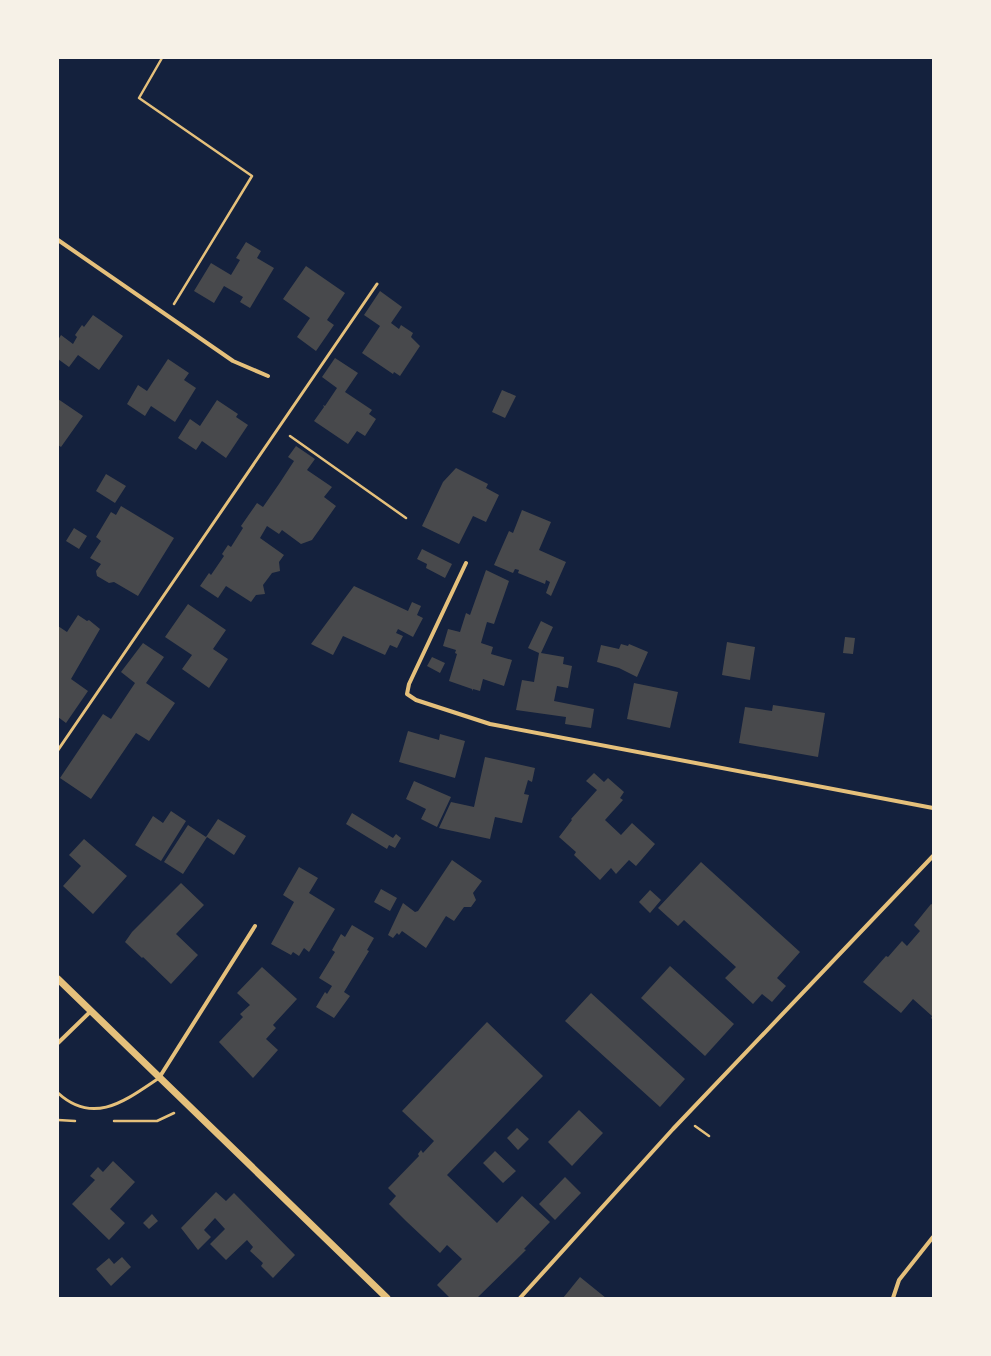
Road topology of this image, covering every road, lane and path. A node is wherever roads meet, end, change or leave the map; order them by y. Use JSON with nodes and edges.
{"nodes":[{"id":1,"x":162,"y":58,"type":"edge"},
{"id":2,"x":58,"y":240,"type":"edge"},
{"id":3,"x":377,"y":284,"type":"dead end"},
{"id":4,"x":166,"y":316,"type":"junction"},
{"id":5,"x":268,"y":376,"type":"dead end"},
{"id":6,"x":278,"y":428,"type":"junction"},
{"id":7,"x":406,"y":518,"type":"dead end"},
{"id":8,"x":466,"y":563,"type":"dead end"},
{"id":9,"x":58,"y":750,"type":"edge"},
{"id":10,"x":933,"y":808,"type":"edge"},
{"id":11,"x":933,"y":856,"type":"edge"},
{"id":12,"x":255,"y":926,"type":"dead end"},
{"id":13,"x":58,"y":979,"type":"edge"},
{"id":14,"x":90,"y":1010,"type":"junction"},
{"id":15,"x":58,"y":1043,"type":"edge"},
{"id":16,"x":159,"y":1078,"type":"junction"},
{"id":17,"x":58,"y":1093,"type":"edge"},
{"id":18,"x":187,"y":1106,"type":"junction"},
{"id":19,"x":58,"y":1120,"type":"edge"},
{"id":20,"x":81,"y":1121,"type":"dead end"},
{"id":21,"x":112,"y":1121,"type":"dead end"},
{"id":22,"x":933,"y":1237,"type":"edge"},
{"id":23,"x":387,"y":1298,"type":"edge"},
{"id":24,"x":520,"y":1298,"type":"edge"},
{"id":25,"x":893,"y":1298,"type":"edge"}],
"edges":[{"from":1,"to":4,"type":"path"},
{"from":2,"to":4,"type":"street"},
{"from":3,"to":6,"type":"lane"},
{"from":4,"to":5,"type":"street"},
{"from":6,"to":7,"type":"path"},
{"from":6,"to":9,"type":"lane"},
{"from":8,"to":10,"type":"street"},
{"from":11,"to":24,"type":"street"},
{"from":12,"to":16,"type":"street"},
{"from":13,"to":14,"type":"street"},
{"from":14,"to":15,"type":"street"},
{"from":14,"to":16,"type":"street"},
{"from":16,"to":17,"type":"lane"},
{"from":16,"to":18,"type":"street"},
{"from":18,"to":21,"type":"path"},
{"from":18,"to":23,"type":"street"},
{"from":19,"to":20,"type":"path"},
{"from":22,"to":25,"type":"street"}]}
